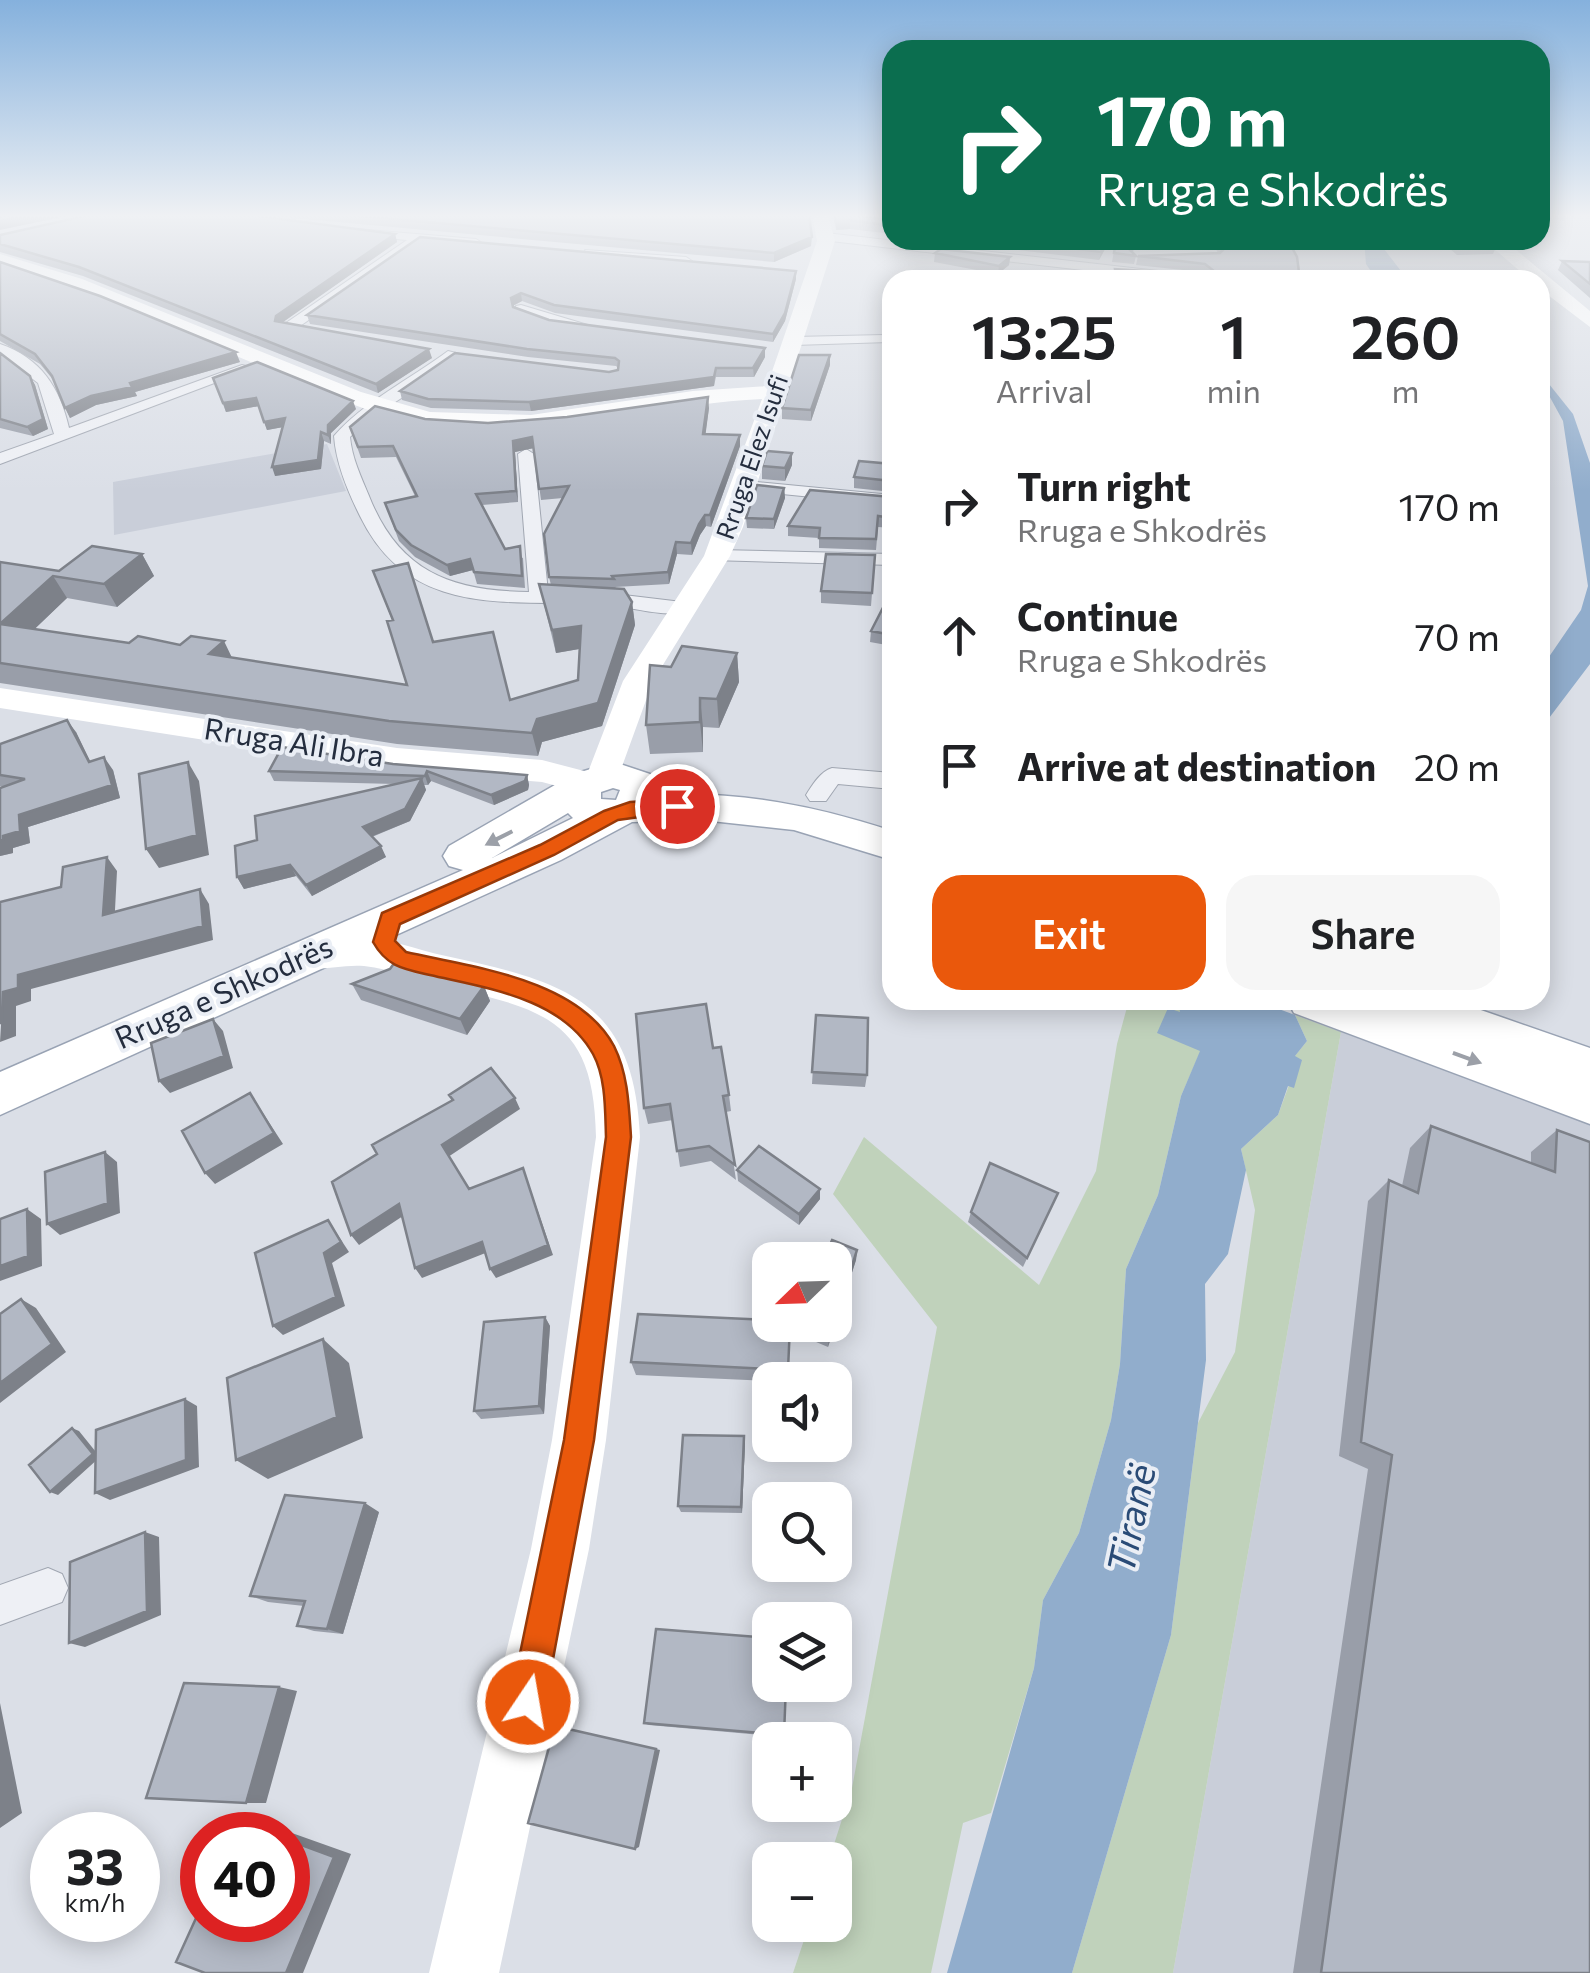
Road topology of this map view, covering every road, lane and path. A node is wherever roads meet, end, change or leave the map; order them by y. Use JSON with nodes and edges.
{"nodes":[{"id":1,"x":124,"y":307,"type":"edge"},
{"id":2,"x":318,"y":307,"type":"edge"},
{"id":3,"x":797,"y":307,"type":"edge"},
{"id":4,"x":522,"y":309,"type":"edge"},
{"id":5,"x":592,"y":327,"type":"edge"},
{"id":6,"x":320,"y":334,"type":"edge"},
{"id":7,"x":882,"y":339,"type":"edge"},
{"id":8,"x":0,"y":348,"type":"edge"},
{"id":9,"x":784,"y":348,"type":"junction"},
{"id":10,"x":455,"y":354,"type":"edge"},
{"id":11,"x":266,"y":361,"type":"junction"},
{"id":12,"x":774,"y":392,"type":"junction"},
{"id":13,"x":379,"y":405,"type":"junction"},
{"id":14,"x":62,"y":435,"type":"junction"},
{"id":15,"x":526,"y":454,"type":"edge"},
{"id":16,"x":0,"y":459,"type":"edge"},
{"id":17,"x":746,"y":486,"type":"junction"},
{"id":18,"x":882,"y":499,"type":"edge"},
{"id":19,"x":717,"y":556,"type":"junction"},
{"id":20,"x":882,"y":560,"type":"edge"},
{"id":21,"x":539,"y":600,"type":"junction"},
{"id":22,"x":682,"y":608,"type":"junction"},
{"id":23,"x":0,"y":698,"type":"edge"},
{"id":24,"x":608,"y":791,"type":"junction"},
{"id":25,"x":882,"y":819,"type":"edge"},
{"id":26,"x":882,"y":820,"type":"edge"},
{"id":27,"x":394,"y":939,"type":"junction"},
{"id":28,"x":1343,"y":1010,"type":"edge"},
{"id":29,"x":1420,"y":1010,"type":"edge"},
{"id":30,"x":0,"y":1063,"type":"edge"},
{"id":31,"x":1587,"y":1084,"type":"edge"},
{"id":32,"x":0,"y":1094,"type":"edge"},
{"id":33,"x":48,"y":1588,"type":"dead end"},
{"id":34,"x":0,"y":1604,"type":"edge"},
{"id":35,"x":464,"y":1973,"type":"edge"}],
"edges":[{"from":1,"to":11,"type":"street"},
{"from":2,"to":6,"type":"street"},
{"from":3,"to":9,"type":"street","name":"Rruga Elez Isufi"},
{"from":4,"to":5,"type":"street"},
{"from":7,"to":9,"type":"street"},
{"from":8,"to":14,"type":"street"},
{"from":9,"to":12,"type":"street","name":"Rruga Elez Isufi"},
{"from":10,"to":13,"type":"street"},
{"from":11,"to":13,"type":"street"},
{"from":11,"to":14,"type":"street"},
{"from":12,"to":13,"type":"street"},
{"from":12,"to":17,"type":"street","name":"Rruga Elez Isufi"},
{"from":13,"to":21,"type":"street"},
{"from":14,"to":16,"type":"street"},
{"from":15,"to":21,"type":"street"},
{"from":17,"to":18,"type":"street"},
{"from":17,"to":19,"type":"street","name":"Rruga Elez Isufi"},
{"from":19,"to":20,"type":"street"},
{"from":19,"to":22,"type":"street","name":"Rruga Elez Isufi"},
{"from":21,"to":22,"type":"street"},
{"from":22,"to":24,"type":"street","name":"Rruga Elez Isufi"},
{"from":23,"to":24,"type":"street","name":"Rruga Ali Ibra"},
{"from":24,"to":25,"type":"main road","name":"Rruga e Shkodrës"},
{"from":24,"to":26,"type":"main road","name":"Rruga e Shkodrës"},
{"from":24,"to":27,"type":"main road","name":"Rruga e Shkodrës"},
{"from":24,"to":30,"type":"main road","name":"Rruga e Shkodrës","one_way":true},
{"from":27,"to":32,"type":"main road","name":"Rruga e Shkodrës"},
{"from":27,"to":35,"type":"street"},
{"from":28,"to":31,"type":"main road","one_way":true},
{"from":29,"to":31,"type":"main road"},
{"from":33,"to":34,"type":"street"}]}
